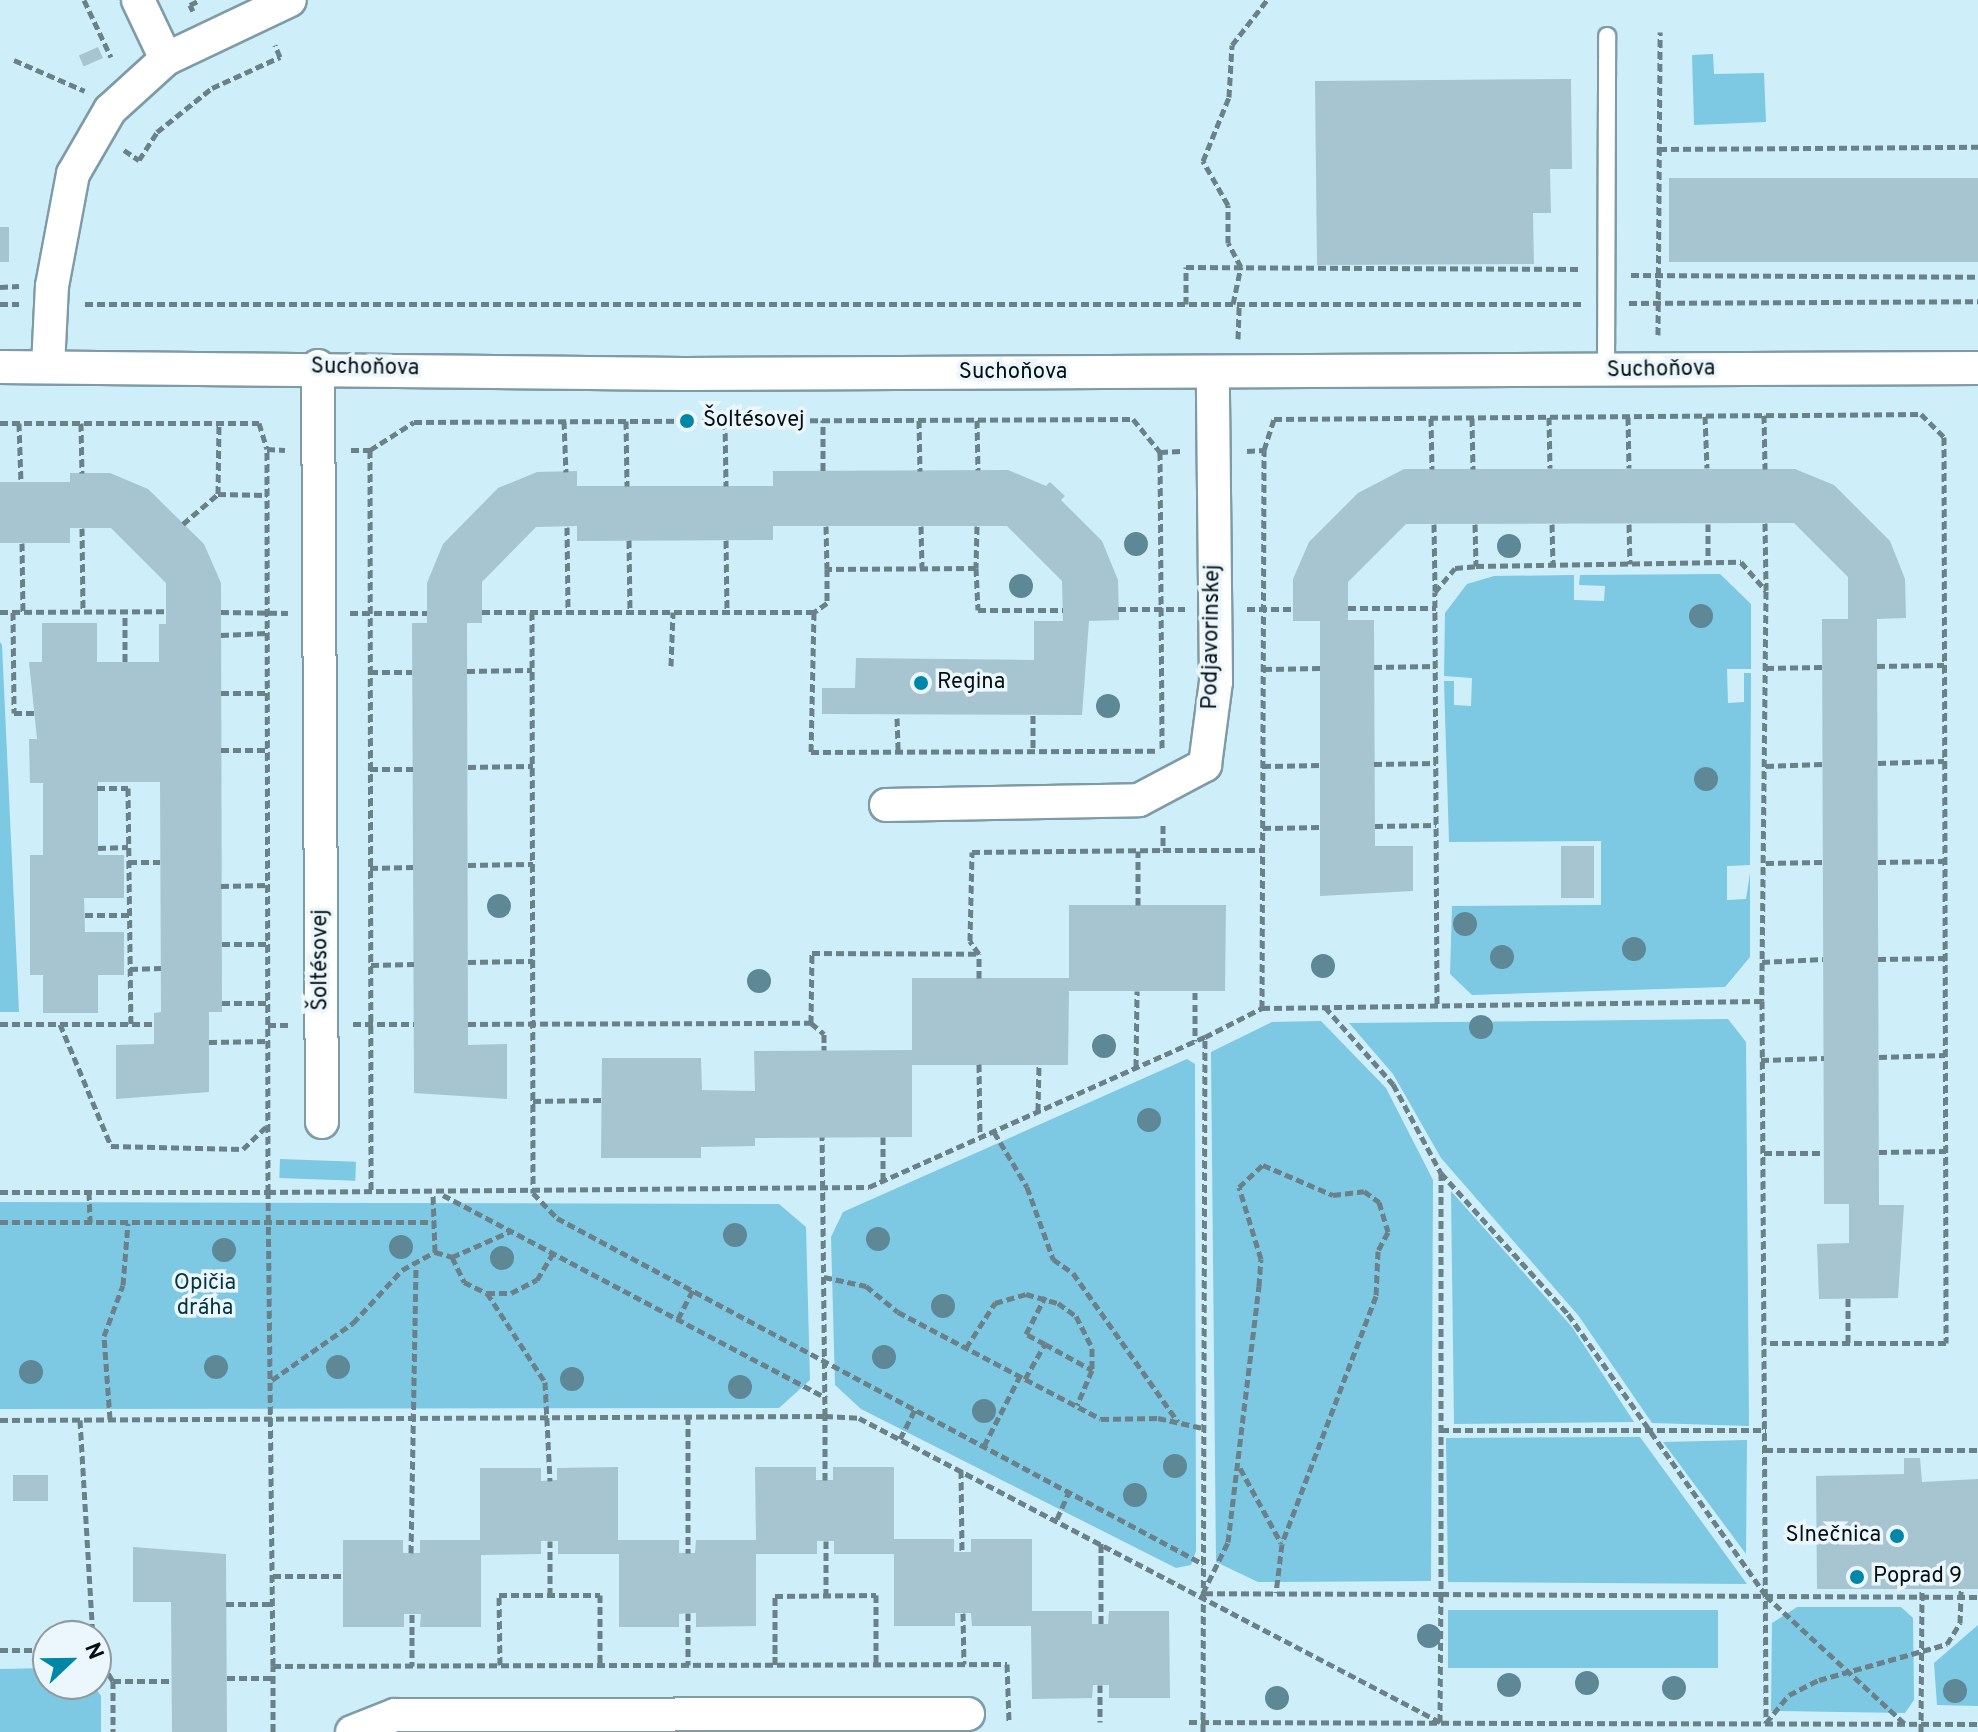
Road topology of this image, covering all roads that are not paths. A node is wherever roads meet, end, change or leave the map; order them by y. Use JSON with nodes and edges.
{"nodes":[{"id":1,"x":138,"y":0,"type":"edge"},
{"id":2,"x":290,"y":0,"type":"edge"},
{"id":3,"x":1607,"y":36,"type":"dead end"},
{"id":4,"x":166,"y":59,"type":"junction"},
{"id":5,"x":318,"y":366,"type":"junction"},
{"id":6,"x":0,"y":367,"type":"edge"},
{"id":7,"x":48,"y":367,"type":"junction"},
{"id":8,"x":1978,"y":368,"type":"edge"},
{"id":9,"x":1213,"y":372,"type":"junction"},
{"id":10,"x":1606,"y":372,"type":"junction"},
{"id":11,"x":886,"y":805,"type":"dead end"},
{"id":12,"x":322,"y":1122,"type":"dead end"},
{"id":13,"x":968,"y":1714,"type":"dead end"},
{"id":14,"x":352,"y":1732,"type":"edge"}],
"edges":[{"from":1,"to":4,"type":"street"},
{"from":2,"to":4,"type":"street"},
{"from":3,"to":10,"type":"lane"},
{"from":4,"to":7,"type":"street"},
{"from":5,"to":7,"type":"street","name":"Suchoňova"},
{"from":5,"to":9,"type":"street","name":"Suchoňova"},
{"from":5,"to":12,"type":"street","name":"Šoltésovej"},
{"from":6,"to":7,"type":"street","name":"Suchoňova"},
{"from":8,"to":10,"type":"street","name":"Suchoňova"},
{"from":9,"to":10,"type":"street","name":"Suchoňova"},
{"from":9,"to":11,"type":"street","name":"Podjavorinskej"},
{"from":13,"to":14,"type":"street"}]}
